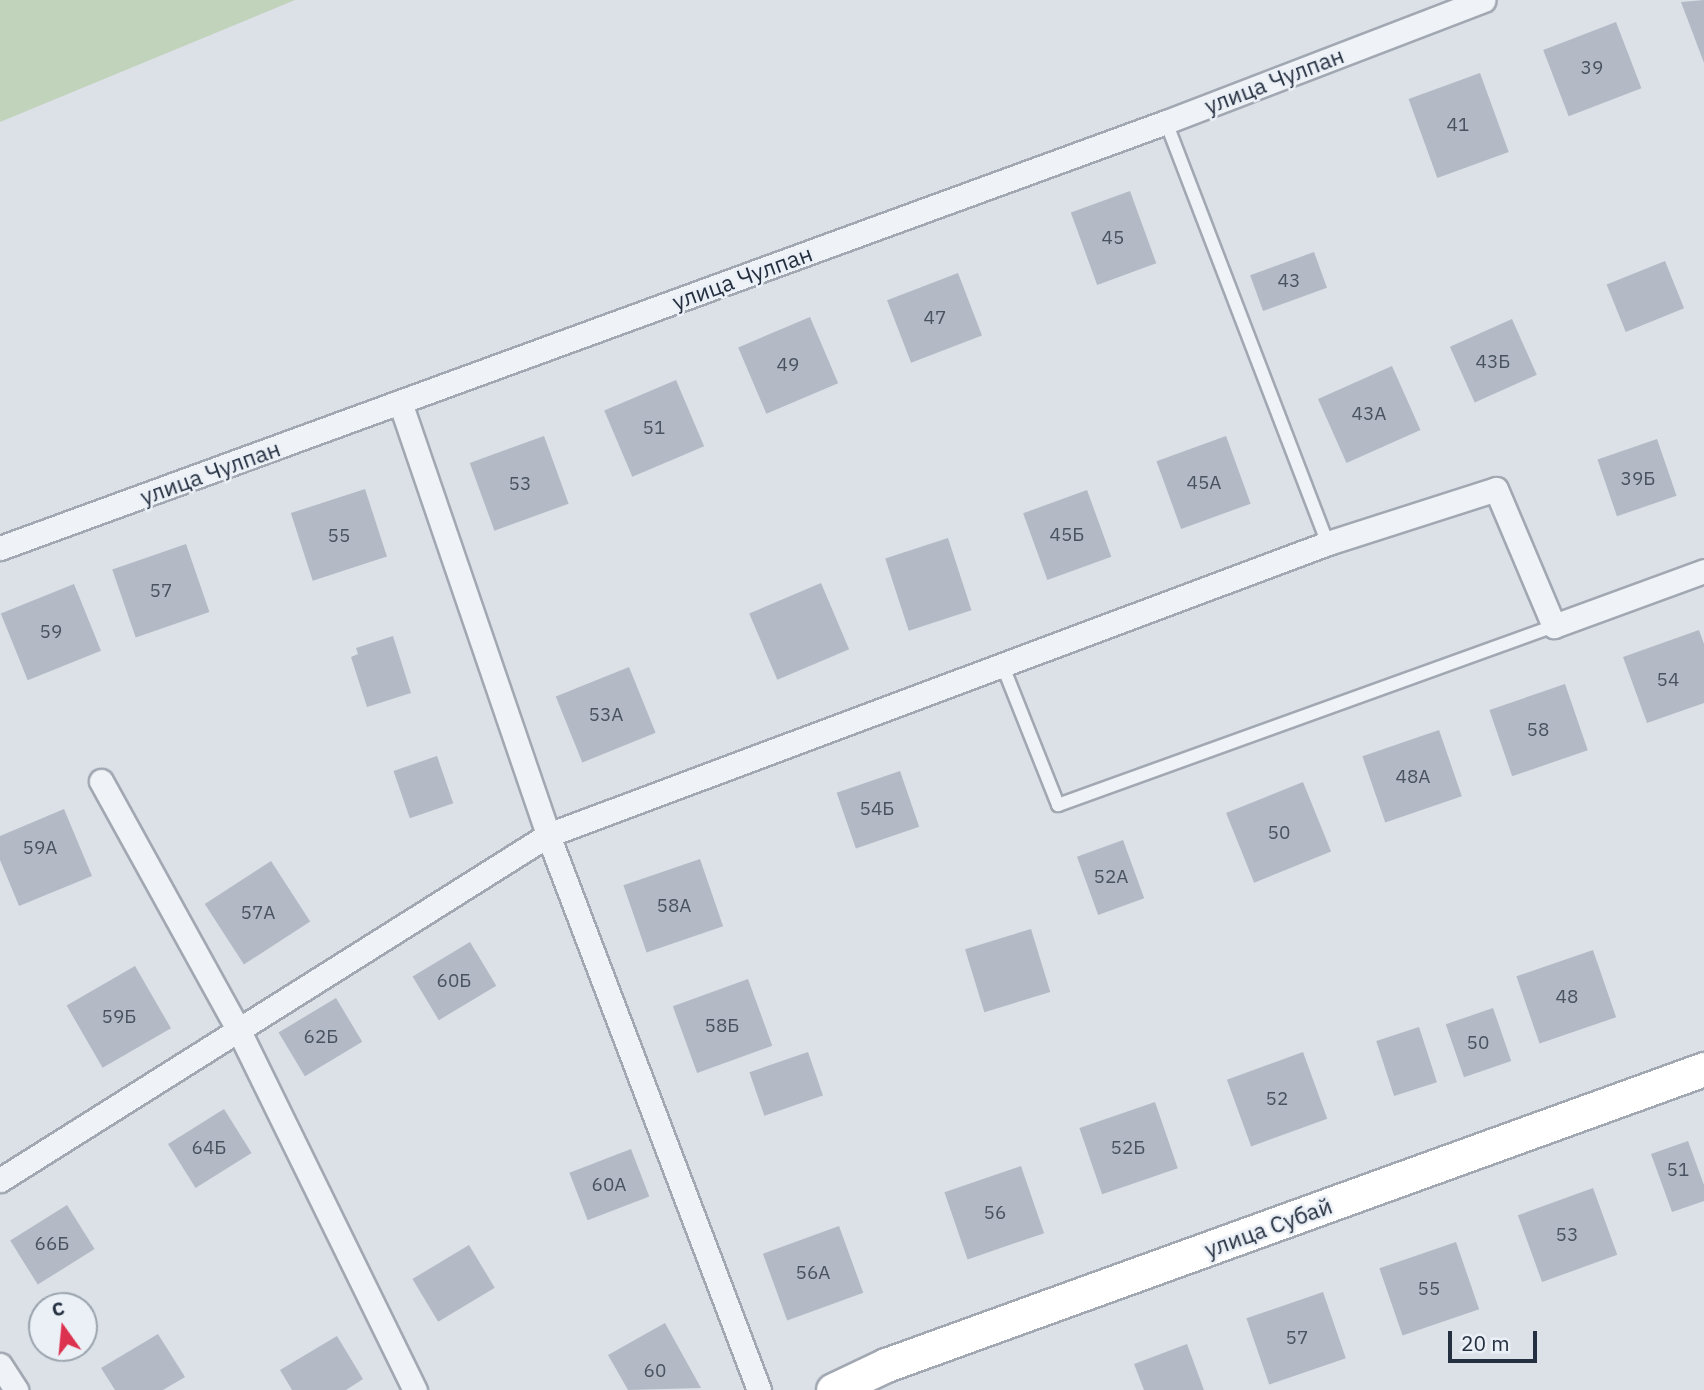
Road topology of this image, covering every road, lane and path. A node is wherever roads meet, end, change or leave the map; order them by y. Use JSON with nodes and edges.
{"nodes":[{"id":1,"x":1483,"y":0,"type":"edge"},
{"id":2,"x":1166,"y":122,"type":"junction"},
{"id":3,"x":400,"y":402,"type":"junction"},
{"id":4,"x":1328,"y":543,"type":"junction"},
{"id":5,"x":0,"y":548,"type":"edge"},
{"id":6,"x":1704,"y":571,"type":"edge"},
{"id":7,"x":1554,"y":626,"type":"junction"},
{"id":8,"x":1002,"y":664,"type":"junction"},
{"id":9,"x":101,"y":781,"type":"dead end"},
{"id":10,"x":548,"y":835,"type":"junction"},
{"id":11,"x":239,"y":1031,"type":"junction"},
{"id":12,"x":1704,"y":1069,"type":"edge"},
{"id":13,"x":0,"y":1180,"type":"edge"},
{"id":14,"x":0,"y":1365,"type":"edge"},
{"id":15,"x":16,"y":1390,"type":"edge"},
{"id":16,"x":415,"y":1390,"type":"edge"},
{"id":17,"x":759,"y":1390,"type":"edge"},
{"id":18,"x":833,"y":1390,"type":"edge"}],
"edges":[{"from":1,"to":2,"type":"street","name":"улица Чулпан"},
{"from":2,"to":3,"type":"street","name":"улица Чулпан"},
{"from":2,"to":4,"type":"lane"},
{"from":3,"to":5,"type":"street","name":"улица Чулпан"},
{"from":3,"to":10,"type":"street"},
{"from":4,"to":7,"type":"street"},
{"from":4,"to":8,"type":"street"},
{"from":6,"to":7,"type":"street"},
{"from":7,"to":8,"type":"lane"},
{"from":8,"to":10,"type":"street"},
{"from":9,"to":11,"type":"street"},
{"from":10,"to":11,"type":"street"},
{"from":10,"to":17,"type":"street"},
{"from":11,"to":13,"type":"street"},
{"from":11,"to":16,"type":"street"},
{"from":12,"to":18,"type":"street","name":"улица Субай"},
{"from":14,"to":15,"type":"street"}]}
